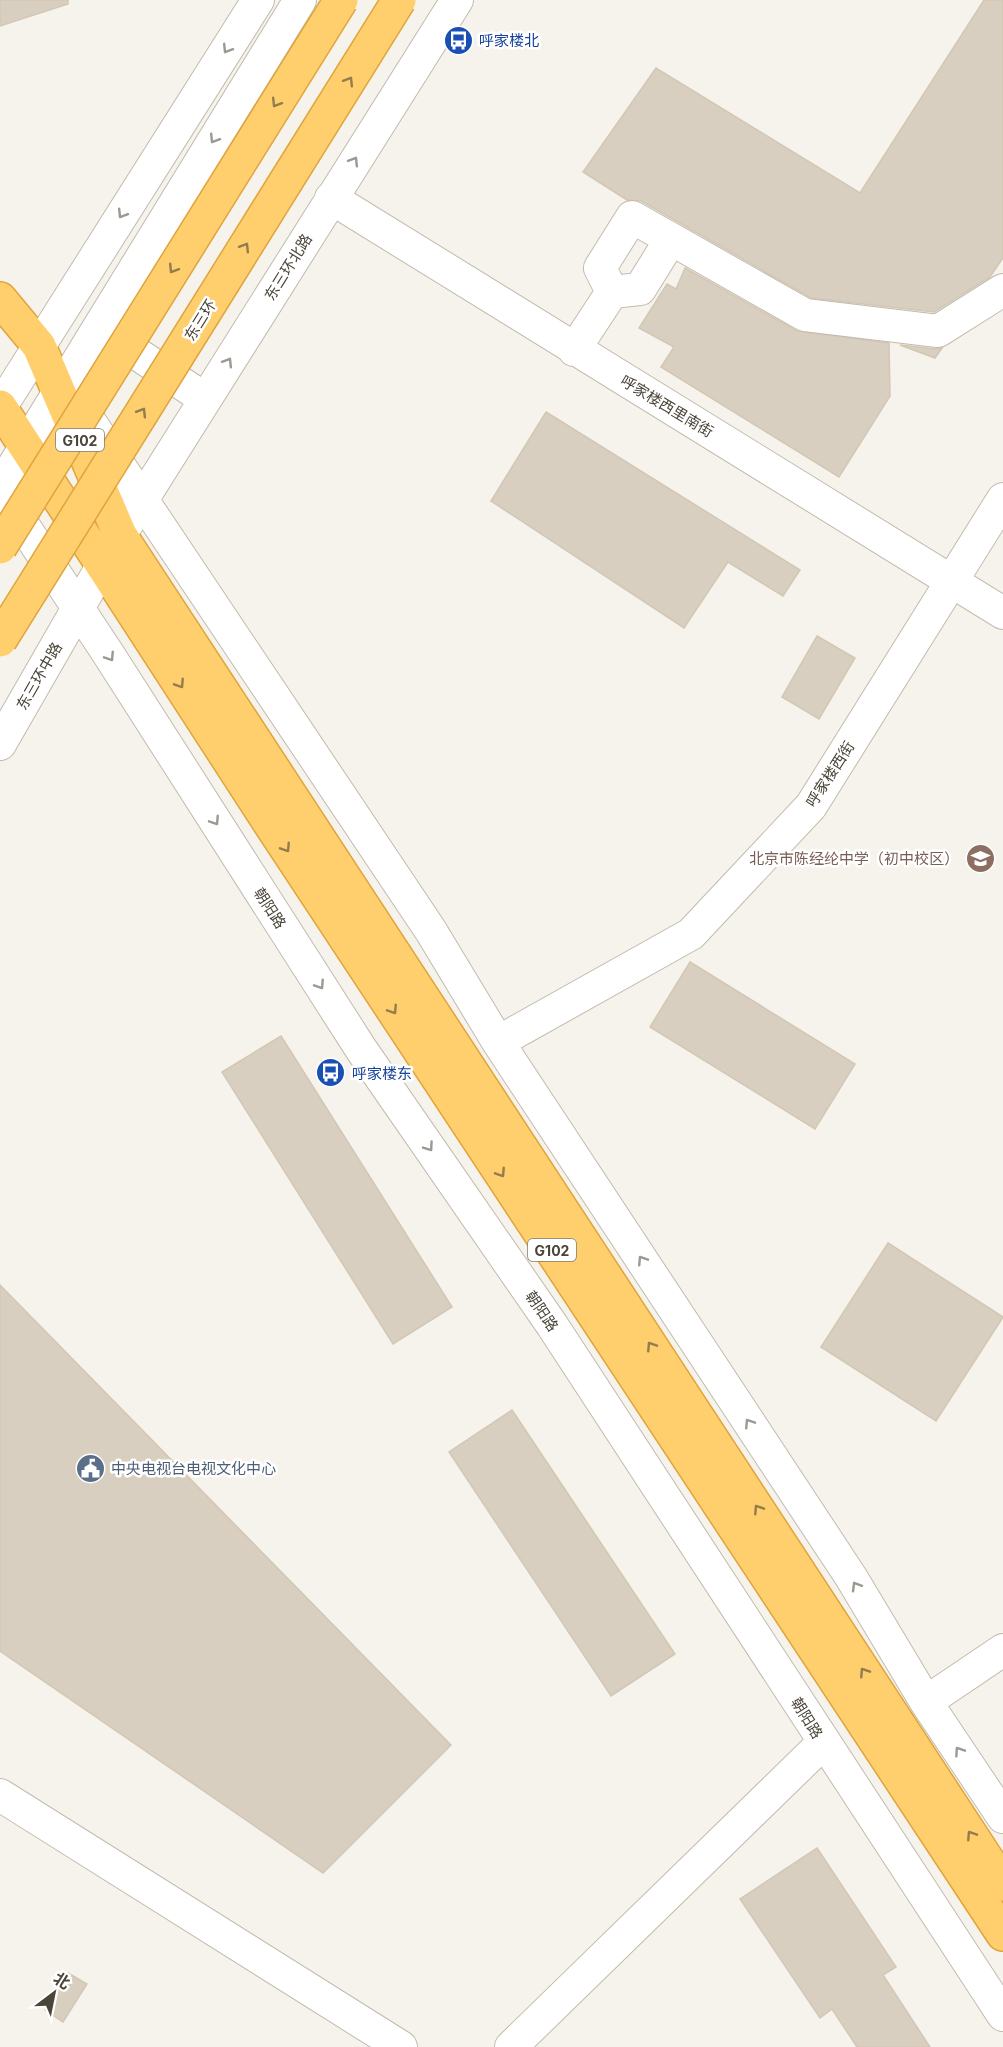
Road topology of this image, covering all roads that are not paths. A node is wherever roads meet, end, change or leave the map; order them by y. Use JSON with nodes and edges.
{"nodes":[{"id":1,"x":258,"y":0,"type":"edge"},
{"id":2,"x":300,"y":0,"type":"edge"},
{"id":3,"x":340,"y":0,"type":"edge"},
{"id":4,"x":399,"y":0,"type":"edge"},
{"id":5,"x":457,"y":0,"type":"edge"},
{"id":6,"x":331,"y":198,"type":"junction"},
{"id":7,"x":671,"y":239,"type":"junction"},
{"id":8,"x":1003,"y":290,"type":"edge"},
{"id":9,"x":612,"y":292,"type":"junction"},
{"id":10,"x":0,"y":299,"type":"edge"},
{"id":11,"x":65,"y":305,"type":"junction"},
{"id":12,"x":99,"y":328,"type":"junction"},
{"id":13,"x":39,"y":346,"type":"junction"},
{"id":14,"x":574,"y":350,"type":"junction"},
{"id":15,"x":62,"y":388,"type":"junction"},
{"id":16,"x":3,"y":394,"type":"edge"},
{"id":17,"x":205,"y":399,"type":"junction"},
{"id":18,"x":34,"y":433,"type":"junction"},
{"id":19,"x":0,"y":489,"type":"edge"},
{"id":20,"x":1003,"y":499,"type":"edge"},
{"id":21,"x":142,"y":501,"type":"junction"},
{"id":22,"x":120,"y":535,"type":"junction"},
{"id":23,"x":0,"y":546,"type":"edge"},
{"id":24,"x":103,"y":564,"type":"junction"},
{"id":25,"x":952,"y":579,"type":"junction"},
{"id":26,"x":78,"y":608,"type":"junction"},
{"id":27,"x":1003,"y":613,"type":"edge"},
{"id":28,"x":0,"y":640,"type":"edge"},
{"id":29,"x":0,"y":744,"type":"edge"},
{"id":30,"x":498,"y":1042,"type":"junction"},
{"id":31,"x":1003,"y":1650,"type":"edge"},
{"id":32,"x":926,"y":1702,"type":"junction"},
{"id":33,"x":823,"y":1743,"type":"junction"},
{"id":34,"x":0,"y":1795,"type":"edge"},
{"id":35,"x":1003,"y":1817,"type":"edge"},
{"id":36,"x":1003,"y":1884,"type":"edge"},
{"id":37,"x":1003,"y":1934,"type":"edge"},
{"id":38,"x":1003,"y":2015,"type":"edge"},
{"id":39,"x":401,"y":2047,"type":"edge"},
{"id":40,"x":511,"y":2047,"type":"edge"}],
"edges":[{"from":1,"to":11,"type":"street","one_way":true},
{"from":2,"to":12,"type":"street","one_way":true},
{"from":3,"to":23,"type":"highway","one_way":true,"bridge":true},
{"from":28,"to":4,"type":"highway","name":"东三环","one_way":true,"bridge":true},
{"from":6,"to":5,"type":"street","name":"东三环北路","one_way":true},
{"from":6,"to":14,"type":"street","name":"呼家楼西里南街"},
{"from":17,"to":6,"type":"street","name":"东三环北路","one_way":true},
{"from":7,"to":8,"type":"street"},
{"from":7,"to":9,"type":"street"},
{"from":7,"to":9,"type":"street"},
{"from":9,"to":14,"type":"street"},
{"from":10,"to":13,"type":"highway","number":"G102"},
{"from":11,"to":12,"type":"street"},
{"from":11,"to":13,"type":"street"},
{"from":12,"to":15,"type":"street"},
{"from":12,"to":17,"type":"street"},
{"from":13,"to":15,"type":"highway","number":"G102"},
{"from":13,"to":16,"type":"street"},
{"from":14,"to":25,"type":"street","name":"呼家楼西里南街"},
{"from":15,"to":18,"type":"street"},
{"from":15,"to":21,"type":"street"},
{"from":15,"to":22,"type":"highway","number":"G102"},
{"from":16,"to":18,"type":"highway","number":"G102"},
{"from":17,"to":21,"type":"street","name":"东三环北路"},
{"from":18,"to":19,"type":"street"},
{"from":18,"to":22,"type":"street"},
{"from":18,"to":24,"type":"highway","number":"G102"},
{"from":19,"to":26,"type":"street","name":"朝阳路"},
{"from":20,"to":25,"type":"street","name":"呼家楼西街"},
{"from":21,"to":22,"type":"street","name":"东三环北路"},
{"from":21,"to":30,"type":"street"},
{"from":22,"to":24,"type":"street","name":"东三环北路"},
{"from":36,"to":22,"type":"highway","number":"G102","one_way":true},
{"from":24,"to":26,"type":"street","name":"东三环中路"},
{"from":24,"to":37,"type":"highway","number":"G102","one_way":true},
{"from":25,"to":27,"type":"street","name":"呼家楼西里南街"},
{"from":25,"to":30,"type":"street","name":"呼家楼西街"},
{"from":26,"to":29,"type":"street","name":"东三环中路"},
{"from":26,"to":33,"type":"street","name":"朝阳路","one_way":true},
{"from":32,"to":30,"type":"street","one_way":true},
{"from":31,"to":32,"type":"street"},
{"from":35,"to":32,"type":"street","one_way":true},
{"from":33,"to":38,"type":"street","name":"朝阳路"},
{"from":33,"to":40,"type":"street"},
{"from":34,"to":39,"type":"street"}]}
